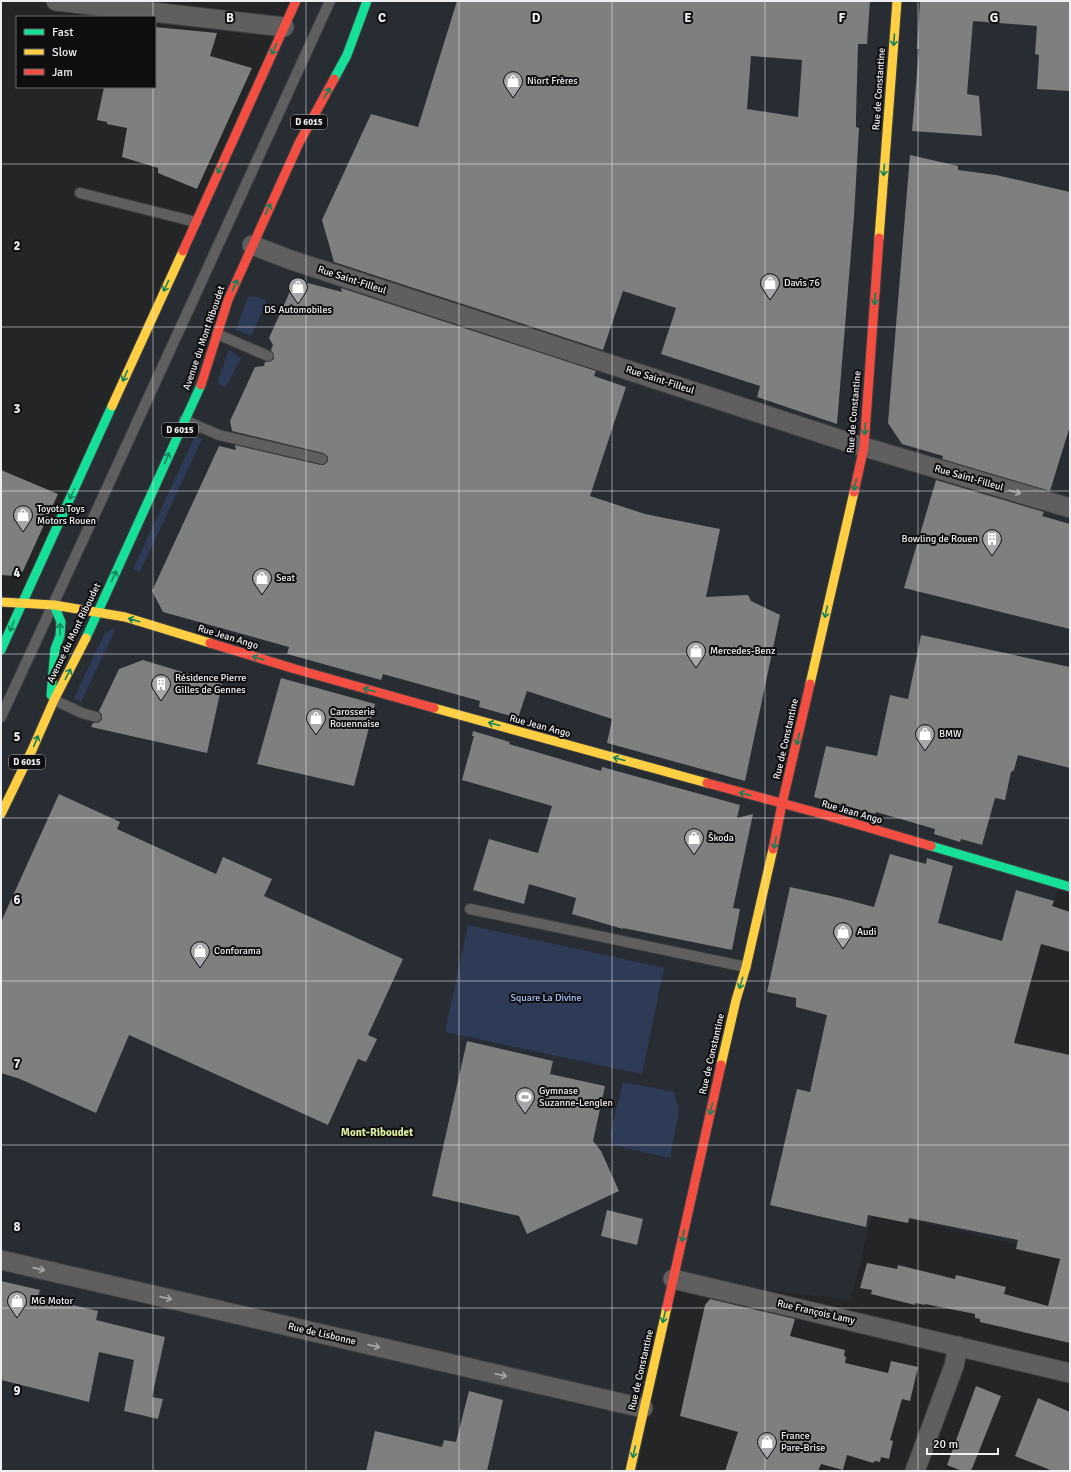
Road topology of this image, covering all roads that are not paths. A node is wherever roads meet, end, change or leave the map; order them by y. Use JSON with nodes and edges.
{"nodes":[{"id":1,"x":56,"y":1,"type":"edge"},
{"id":2,"x":296,"y":1,"type":"edge"},
{"id":3,"x":330,"y":1,"type":"edge"},
{"id":4,"x":367,"y":1,"type":"edge"},
{"id":5,"x":897,"y":1,"type":"edge"},
{"id":6,"x":284,"y":27,"type":"junction"},
{"id":7,"x":80,"y":192,"type":"dead end"},
{"id":8,"x":196,"y":222,"type":"junction"},
{"id":9,"x":252,"y":245,"type":"junction"},
{"id":10,"x":217,"y":334,"type":"junction"},
{"id":11,"x":268,"y":356,"type":"dead end"},
{"id":12,"x":184,"y":420,"type":"junction"},
{"id":13,"x":864,"y":447,"type":"junction"},
{"id":14,"x":322,"y":459,"type":"dead end"},
{"id":15,"x":1070,"y":508,"type":"edge"},
{"id":16,"x":1,"y":602,"type":"edge"},
{"id":17,"x":22,"y":603,"type":"junction"},
{"id":18,"x":54,"y":605,"type":"junction"},
{"id":19,"x":98,"y":612,"type":"junction"},
{"id":20,"x":1,"y":650,"type":"edge"},
{"id":21,"x":52,"y":704,"type":"junction"},
{"id":22,"x":1,"y":717,"type":"edge"},
{"id":23,"x":96,"y":717,"type":"dead end"},
{"id":24,"x":782,"y":804,"type":"junction"},
{"id":25,"x":1,"y":814,"type":"edge"},
{"id":26,"x":1070,"y":887,"type":"edge"},
{"id":27,"x":470,"y":909,"type":"dead end"},
{"id":28,"x":746,"y":967,"type":"junction"},
{"id":29,"x":1,"y":1260,"type":"edge"},
{"id":30,"x":674,"y":1279,"type":"junction"},
{"id":31,"x":958,"y":1346,"type":"junction"},
{"id":32,"x":1070,"y":1373,"type":"edge"},
{"id":33,"x":643,"y":1408,"type":"junction"},
{"id":34,"x":630,"y":1471,"type":"edge"},
{"id":35,"x":915,"y":1471,"type":"edge"}],
"edges":[{"from":1,"to":6,"type":"street"},
{"from":2,"to":6,"type":"street"},
{"from":3,"to":18,"type":"lane"},
{"from":9,"to":4,"type":"street","name":"Avenue du Mont Riboudet","number":"D 6015","one_way":true},
{"from":5,"to":13,"type":"street","name":"Rue de Constantine","one_way":true},
{"from":6,"to":8,"type":"street","one_way":true},
{"from":7,"to":8,"type":"lane"},
{"from":8,"to":17,"type":"street","one_way":true},
{"from":10,"to":9,"type":"street","name":"Avenue du Mont Riboudet","number":"D 6015","one_way":true},
{"from":9,"to":13,"type":"street","name":"Rue Saint-Filleul"},
{"from":10,"to":11,"type":"lane"},
{"from":10,"to":12,"type":"street","name":"Avenue du Mont Riboudet","number":"D 6015"},
{"from":12,"to":14,"type":"lane"},
{"from":19,"to":12,"type":"street","name":"Avenue du Mont Riboudet","number":"D 6015","one_way":true},
{"from":13,"to":15,"type":"street","name":"Rue Saint-Filleul","one_way":true},
{"from":13,"to":24,"type":"street","name":"Rue de Constantine","one_way":true},
{"from":16,"to":17,"type":"street","name":"Rue Jean Ango"},
{"from":17,"to":18,"type":"street","name":"Rue Jean Ango"},
{"from":17,"to":20,"type":"street","one_way":true},
{"from":18,"to":19,"type":"street","name":"Rue Jean Ango"},
{"from":21,"to":18,"type":"street","number":"D 6015","one_way":true},
{"from":18,"to":22,"type":"lane"},
{"from":21,"to":19,"type":"street","name":"Avenue du Mont Riboudet","number":"D 6015","one_way":true},
{"from":24,"to":19,"type":"street","name":"Rue Jean Ango","one_way":true},
{"from":21,"to":23,"type":"lane"},
{"from":25,"to":21,"type":"street","name":"Avenue du Mont Riboudet","number":"D 6015","one_way":true},
{"from":24,"to":26,"type":"street","name":"Rue Jean Ango"},
{"from":24,"to":28,"type":"street","name":"Rue de Constantine","one_way":true},
{"from":27,"to":28,"type":"lane"},
{"from":28,"to":30,"type":"street","name":"Rue de Constantine","one_way":true},
{"from":29,"to":33,"type":"street","name":"Rue de Lisbonne","one_way":true},
{"from":30,"to":31,"type":"street","name":"Rue François Lamy"},
{"from":30,"to":33,"type":"street","name":"Rue de Constantine","one_way":true},
{"from":31,"to":32,"type":"street","name":"Rue François Lamy"},
{"from":31,"to":35,"type":"street"},
{"from":33,"to":34,"type":"street","name":"Rue de Constantine","one_way":true}]}
